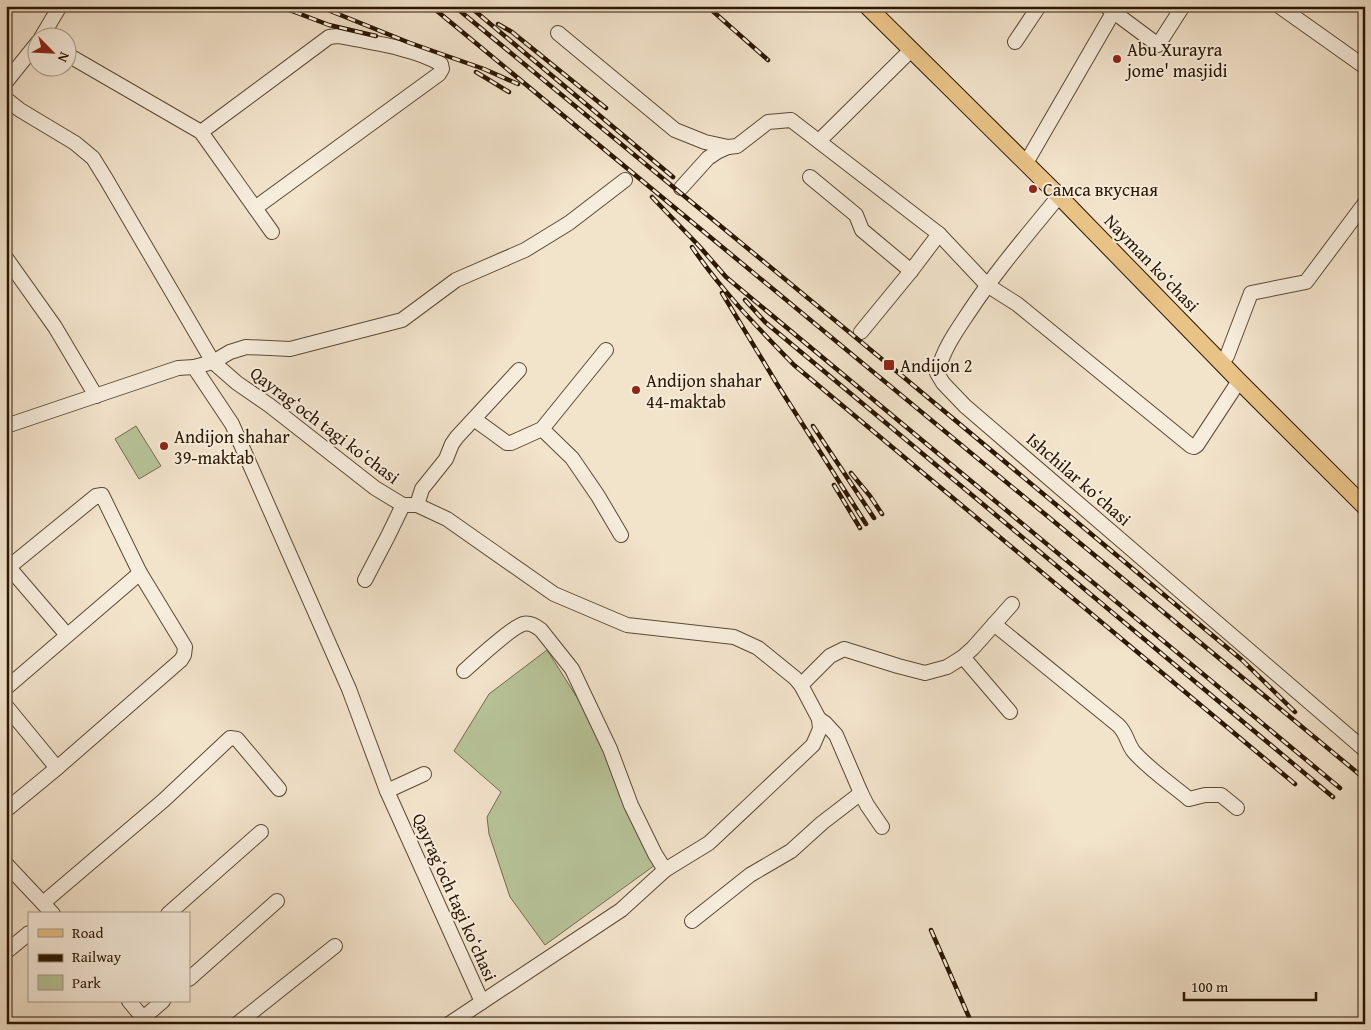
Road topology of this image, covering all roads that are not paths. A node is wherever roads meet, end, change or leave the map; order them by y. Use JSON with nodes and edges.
{"nodes":[{"id":1,"x":60,"y":6,"type":"edge"},
{"id":2,"x":867,"y":6,"type":"edge"},
{"id":3,"x":1039,"y":6,"type":"edge"},
{"id":4,"x":1183,"y":6,"type":"edge"},
{"id":5,"x":1279,"y":6,"type":"edge"},
{"id":6,"x":1110,"y":9,"type":"edge"},
{"id":7,"x":47,"y":28,"type":"edge"},
{"id":8,"x":558,"y":34,"type":"dead end"},
{"id":9,"x":1015,"y":42,"type":"dead end"},
{"id":10,"x":911,"y":50,"type":"junction"},
{"id":11,"x":28,"y":54,"type":"edge"},
{"id":12,"x":78,"y":61,"type":"edge"},
{"id":13,"x":1364,"y":65,"type":"edge"},
{"id":14,"x":6,"y":82,"type":"edge"},
{"id":15,"x":6,"y":99,"type":"edge"},
{"id":16,"x":201,"y":132,"type":"junction"},
{"id":17,"x":819,"y":141,"type":"junction"},
{"id":18,"x":728,"y":147,"type":"junction"},
{"id":19,"x":1026,"y":163,"type":"junction"},
{"id":20,"x":810,"y":177,"type":"dead end"},
{"id":21,"x":625,"y":180,"type":"dead end"},
{"id":22,"x":681,"y":188,"type":"dead end"},
{"id":23,"x":1059,"y":196,"type":"junction"},
{"id":24,"x":1365,"y":203,"type":"edge"},
{"id":25,"x":255,"y":208,"type":"junction"},
{"id":26,"x":272,"y":232,"type":"dead end"},
{"id":27,"x":938,"y":234,"type":"junction"},
{"id":28,"x":6,"y":258,"type":"edge"},
{"id":29,"x":911,"y":271,"type":"junction"},
{"id":30,"x":987,"y":284,"type":"junction"},
{"id":31,"x":861,"y":332,"type":"dead end"},
{"id":32,"x":606,"y":350,"type":"dead end"},
{"id":33,"x":213,"y":362,"type":"junction"},
{"id":34,"x":1221,"y":362,"type":"junction"},
{"id":35,"x":194,"y":367,"type":"junction"},
{"id":36,"x":519,"y":370,"type":"dead end"},
{"id":37,"x":1239,"y":381,"type":"junction"},
{"id":38,"x":96,"y":396,"type":"junction"},
{"id":39,"x":474,"y":419,"type":"junction"},
{"id":40,"x":6,"y":426,"type":"edge"},
{"id":41,"x":542,"y":429,"type":"junction"},
{"id":42,"x":410,"y":505,"type":"junction"},
{"id":43,"x":1365,"y":507,"type":"edge"},
{"id":44,"x":621,"y":535,"type":"dead end"},
{"id":45,"x":7,"y":565,"type":"edge"},
{"id":46,"x":140,"y":574,"type":"junction"},
{"id":47,"x":365,"y":580,"type":"dead end"},
{"id":48,"x":1012,"y":604,"type":"dead end"},
{"id":49,"x":994,"y":624,"type":"junction"},
{"id":50,"x":67,"y":635,"type":"junction"},
{"id":51,"x":963,"y":657,"type":"junction"},
{"id":52,"x":464,"y":671,"type":"dead end"},
{"id":53,"x":801,"y":685,"type":"junction"},
{"id":54,"x":6,"y":688,"type":"edge"},
{"id":55,"x":6,"y":706,"type":"edge"},
{"id":56,"x":1010,"y":712,"type":"dead end"},
{"id":57,"x":819,"y":719,"type":"junction"},
{"id":58,"x":1365,"y":750,"type":"edge"},
{"id":59,"x":57,"y":768,"type":"junction"},
{"id":60,"x":424,"y":774,"type":"dead end"},
{"id":61,"x":279,"y":789,"type":"dead end"},
{"id":62,"x":387,"y":791,"type":"junction"},
{"id":63,"x":861,"y":793,"type":"junction"},
{"id":64,"x":1237,"y":808,"type":"dead end"},
{"id":65,"x":6,"y":810,"type":"edge"},
{"id":66,"x":882,"y":827,"type":"dead end"},
{"id":67,"x":261,"y":832,"type":"dead end"},
{"id":68,"x":6,"y":864,"type":"edge"},
{"id":69,"x":665,"y":870,"type":"junction"},
{"id":70,"x":277,"y":901,"type":"dead end"},
{"id":71,"x":50,"y":911,"type":"edge"},
{"id":72,"x":170,"y":912,"type":"edge"},
{"id":73,"x":692,"y":921,"type":"dead end"},
{"id":74,"x":28,"y":934,"type":"edge"},
{"id":75,"x":335,"y":946,"type":"dead end"},
{"id":76,"x":6,"y":952,"type":"edge"},
{"id":77,"x":190,"y":978,"type":"edge"},
{"id":78,"x":130,"y":1002,"type":"edge"},
{"id":79,"x":162,"y":1002,"type":"edge"},
{"id":80,"x":482,"y":1002,"type":"junction"},
{"id":81,"x":146,"y":1021,"type":"edge"},
{"id":82,"x":237,"y":1024,"type":"edge"},
{"id":83,"x":450,"y":1024,"type":"edge"}],
"edges":[{"from":1,"to":7,"type":"street"},
{"from":2,"to":10,"type":"main road","name":"Nayman koʻchasi"},
{"from":3,"to":9,"type":"street"},
{"from":4,"to":6,"type":"street"},
{"from":5,"to":13,"type":"street"},
{"from":6,"to":19,"type":"street"},
{"from":8,"to":18,"type":"street"},
{"from":10,"to":17,"type":"street"},
{"from":10,"to":19,"type":"main road","name":"Nayman koʻchasi"},
{"from":11,"to":14,"type":"street"},
{"from":12,"to":16,"type":"street"},
{"from":15,"to":33,"type":"street","name":"Qayragʻoch tagi koʻchasi"},
{"from":16,"to":25,"type":"street"},
{"from":16,"to":25,"type":"street"},
{"from":17,"to":18,"type":"street"},
{"from":17,"to":27,"type":"street"},
{"from":18,"to":22,"type":"street"},
{"from":19,"to":23,"type":"main road","name":"Nayman koʻchasi"},
{"from":20,"to":29,"type":"street"},
{"from":21,"to":33,"type":"street"},
{"from":23,"to":30,"type":"street","name":"Ishchilar koʻchasi"},
{"from":23,"to":34,"type":"main road","name":"Nayman koʻchasi"},
{"from":24,"to":34,"type":"street"},
{"from":25,"to":26,"type":"street"},
{"from":27,"to":29,"type":"street"},
{"from":27,"to":30,"type":"street"},
{"from":28,"to":38,"type":"street"},
{"from":29,"to":31,"type":"street"},
{"from":30,"to":37,"type":"street"},
{"from":30,"to":58,"type":"street","name":"Ishchilar koʻchasi"},
{"from":32,"to":41,"type":"street"},
{"from":33,"to":35,"type":"street"},
{"from":33,"to":42,"type":"street","name":"Qayragʻoch tagi koʻchasi"},
{"from":34,"to":37,"type":"main road","name":"Nayman koʻchasi"},
{"from":35,"to":38,"type":"street"},
{"from":35,"to":62,"type":"street","name":"Qayragʻoch tagi koʻchasi"},
{"from":36,"to":39,"type":"street"},
{"from":37,"to":43,"type":"main road","name":"Nayman koʻchasi"},
{"from":38,"to":40,"type":"street"},
{"from":39,"to":41,"type":"street"},
{"from":39,"to":42,"type":"street"},
{"from":41,"to":44,"type":"street"},
{"from":42,"to":47,"type":"street"},
{"from":42,"to":53,"type":"street","name":"Qayragʻoch tagi koʻchasi"},
{"from":45,"to":46,"type":"street"},
{"from":45,"to":50,"type":"street"},
{"from":46,"to":50,"type":"street"},
{"from":46,"to":59,"type":"street"},
{"from":48,"to":49,"type":"street"},
{"from":49,"to":51,"type":"street"},
{"from":49,"to":64,"type":"street"},
{"from":50,"to":54,"type":"street"},
{"from":51,"to":53,"type":"street"},
{"from":51,"to":56,"type":"street"},
{"from":52,"to":69,"type":"street"},
{"from":53,"to":57,"type":"street","name":"Qayragʻoch tagi koʻchasi"},
{"from":55,"to":59,"type":"street"},
{"from":57,"to":63,"type":"street"},
{"from":57,"to":69,"type":"street","name":"Qayragʻoch tagi koʻchasi"},
{"from":59,"to":65,"type":"street"},
{"from":60,"to":62,"type":"street"},
{"from":61,"to":71,"type":"street"},
{"from":62,"to":80,"type":"street","name":"Qayragʻoch tagi koʻchasi"},
{"from":63,"to":66,"type":"street"},
{"from":63,"to":73,"type":"street"},
{"from":67,"to":72,"type":"street"},
{"from":68,"to":71,"type":"street"},
{"from":69,"to":80,"type":"street","name":"Qayragʻoch tagi koʻchasi"},
{"from":70,"to":77,"type":"street"},
{"from":74,"to":76,"type":"street"},
{"from":75,"to":82,"type":"street"},
{"from":78,"to":81,"type":"street"},
{"from":79,"to":81,"type":"street"},
{"from":80,"to":83,"type":"street"}]}
